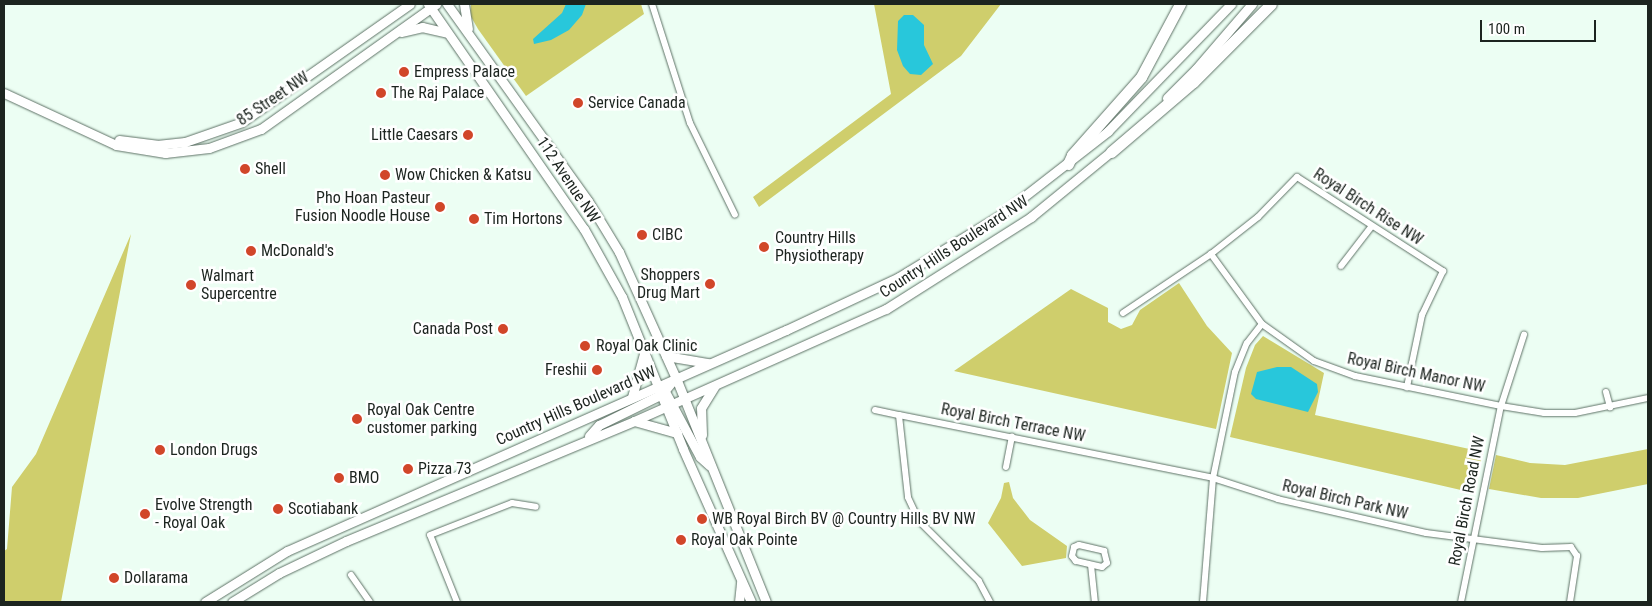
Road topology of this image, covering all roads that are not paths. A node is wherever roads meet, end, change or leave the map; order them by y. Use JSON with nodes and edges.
{"nodes":[{"id":1,"x":410,"y":4,"type":"edge"},
{"id":2,"x":447,"y":4,"type":"edge"},
{"id":3,"x":464,"y":4,"type":"edge"},
{"id":4,"x":652,"y":4,"type":"edge"},
{"id":5,"x":1180,"y":4,"type":"edge"},
{"id":6,"x":1231,"y":4,"type":"edge"},
{"id":7,"x":1252,"y":4,"type":"edge"},
{"id":8,"x":1271,"y":4,"type":"edge"},
{"id":9,"x":432,"y":5,"type":"edge"},
{"id":10,"x":400,"y":8,"type":"edge"},
{"id":11,"x":398,"y":32,"type":"junction"},
{"id":12,"x":447,"y":33,"type":"junction"},
{"id":13,"x":469,"y":34,"type":"junction"},
{"id":14,"x":4,"y":93,"type":"edge"},
{"id":15,"x":83,"y":129,"type":"junction"},
{"id":16,"x":1111,"y":152,"type":"junction"},
{"id":17,"x":1068,"y":164,"type":"junction"},
{"id":18,"x":735,"y":215,"type":"dead end"},
{"id":19,"x":1370,"y":227,"type":"junction"},
{"id":20,"x":1211,"y":254,"type":"junction"},
{"id":21,"x":1341,"y":266,"type":"dead end"},
{"id":22,"x":1123,"y":313,"type":"dead end"},
{"id":23,"x":1262,"y":324,"type":"junction"},
{"id":24,"x":1524,"y":335,"type":"dead end"},
{"id":25,"x":645,"y":350,"type":"junction"},
{"id":26,"x":666,"y":356,"type":"junction"},
{"id":27,"x":710,"y":363,"type":"junction"},
{"id":28,"x":676,"y":378,"type":"junction"},
{"id":29,"x":715,"y":385,"type":"junction"},
{"id":30,"x":1407,"y":387,"type":"junction"},
{"id":31,"x":662,"y":390,"type":"junction"},
{"id":32,"x":1606,"y":392,"type":"dead end"},
{"id":33,"x":632,"y":397,"type":"junction"},
{"id":34,"x":1648,"y":398,"type":"edge"},
{"id":35,"x":684,"y":399,"type":"junction"},
{"id":36,"x":670,"y":405,"type":"junction"},
{"id":37,"x":1501,"y":406,"type":"junction"},
{"id":38,"x":1610,"y":407,"type":"junction"},
{"id":39,"x":875,"y":410,"type":"dead end"},
{"id":40,"x":899,"y":415,"type":"junction"},
{"id":41,"x":634,"y":421,"type":"junction"},
{"id":42,"x":677,"y":433,"type":"junction"},
{"id":43,"x":1012,"y":437,"type":"junction"},
{"id":44,"x":587,"y":438,"type":"junction"},
{"id":45,"x":706,"y":453,"type":"junction"},
{"id":46,"x":711,"y":467,"type":"junction"},
{"id":47,"x":1006,"y":467,"type":"dead end"},
{"id":48,"x":1213,"y":478,"type":"junction"},
{"id":49,"x":536,"y":507,"type":"dead end"},
{"id":50,"x":1473,"y":538,"type":"junction"},
{"id":51,"x":1091,"y":565,"type":"junction"},
{"id":52,"x":351,"y":575,"type":"dead end"},
{"id":53,"x":741,"y":579,"type":"junction"},
{"id":54,"x":205,"y":602,"type":"edge"},
{"id":55,"x":232,"y":602,"type":"edge"},
{"id":56,"x":370,"y":602,"type":"edge"},
{"id":57,"x":457,"y":602,"type":"edge"},
{"id":58,"x":739,"y":602,"type":"edge"},
{"id":59,"x":751,"y":602,"type":"edge"},
{"id":60,"x":766,"y":602,"type":"edge"},
{"id":61,"x":990,"y":602,"type":"edge"},
{"id":62,"x":1095,"y":602,"type":"edge"},
{"id":63,"x":1203,"y":602,"type":"edge"},
{"id":64,"x":1461,"y":602,"type":"edge"},
{"id":65,"x":1570,"y":602,"type":"edge"}],
"edges":[{"from":1,"to":10,"type":"main road","name":"85 Street NW"},
{"from":2,"to":13,"type":"main road","name":"112 Avenue NW"},
{"from":3,"to":13,"type":"main road"},
{"from":4,"to":18,"type":"street"},
{"from":5,"to":17,"type":"highway"},
{"from":6,"to":17,"type":"main road","name":"Country Hills Boulevard NW"},
{"from":7,"to":16,"type":"main road","name":"Country Hills Boulevard NW"},
{"from":8,"to":16,"type":"highway"},
{"from":9,"to":11,"type":"main road","name":"85 Street NW"},
{"from":9,"to":12,"type":"main road","name":"112 Avenue NW"},
{"from":10,"to":15,"type":"main road","name":"85 Street NW"},
{"from":11,"to":12,"type":"main road"},
{"from":11,"to":15,"type":"main road","name":"85 Street NW"},
{"from":12,"to":25,"type":"main road","name":"112 Avenue NW"},
{"from":13,"to":26,"type":"main road","name":"112 Avenue NW"},
{"from":14,"to":15,"type":"main road","name":"85 Street NW"},
{"from":16,"to":29,"type":"main road","name":"Country Hills Boulevard NW"},
{"from":17,"to":27,"type":"main road","name":"Country Hills Boulevard NW"},
{"from":19,"to":20,"type":"street","name":"Royal Birch Rise NW"},
{"from":19,"to":21,"type":"street"},
{"from":19,"to":30,"type":"street","name":"Royal Birch Rise NW"},
{"from":20,"to":22,"type":"street"},
{"from":20,"to":23,"type":"street"},
{"from":23,"to":30,"type":"street","name":"Royal Birch Manor NW"},
{"from":23,"to":48,"type":"street"},
{"from":24,"to":37,"type":"street","name":"Royal Birch Road NW"},
{"from":25,"to":31,"type":"main road","name":"112 Avenue NW"},
{"from":25,"to":33,"type":"main road"},
{"from":26,"to":27,"type":"main road"},
{"from":26,"to":28,"type":"main road","name":"112 Avenue NW"},
{"from":27,"to":28,"type":"main road","name":"Country Hills Boulevard NW"},
{"from":28,"to":31,"type":"main road","name":"Country Hills Boulevard NW"},
{"from":28,"to":35,"type":"main road","name":"112 Avenue NW"},
{"from":29,"to":35,"type":"main road","name":"Country Hills Boulevard NW"},
{"from":29,"to":45,"type":"main road"},
{"from":30,"to":37,"type":"street","name":"Royal Birch Manor NW"},
{"from":31,"to":33,"type":"main road","name":"Country Hills Boulevard NW"},
{"from":31,"to":36,"type":"main road","name":"112 Avenue NW"},
{"from":31,"to":44,"type":"main road"},
{"from":32,"to":38,"type":"street"},
{"from":33,"to":54,"type":"main road","name":"Country Hills Boulevard NW"},
{"from":34,"to":38,"type":"street","name":"Royal Birch Manor NW"},
{"from":35,"to":36,"type":"main road","name":"Country Hills Boulevard NW"},
{"from":35,"to":45,"type":"main road","name":"112 Avenue NW"},
{"from":36,"to":41,"type":"main road","name":"Country Hills Boulevard NW"},
{"from":36,"to":42,"type":"main road"},
{"from":36,"to":46,"type":"main road"},
{"from":37,"to":38,"type":"street","name":"Royal Birch Manor NW"},
{"from":37,"to":50,"type":"street","name":"Royal Birch Road NW"},
{"from":39,"to":40,"type":"street","name":"Royal Birch Terrace NW"},
{"from":40,"to":43,"type":"street","name":"Royal Birch Terrace NW"},
{"from":40,"to":61,"type":"street"},
{"from":41,"to":42,"type":"main road"},
{"from":41,"to":44,"type":"main road","name":"Country Hills Boulevard NW"},
{"from":42,"to":53,"type":"main road"},
{"from":43,"to":47,"type":"street"},
{"from":43,"to":48,"type":"street","name":"Royal Birch Terrace NW"},
{"from":44,"to":55,"type":"main road","name":"Country Hills Boulevard NW"},
{"from":45,"to":46,"type":"main road"},
{"from":46,"to":60,"type":"main road"},
{"from":48,"to":50,"type":"street","name":"Royal Birch Park NW"},
{"from":48,"to":63,"type":"street"},
{"from":49,"to":57,"type":"street"},
{"from":50,"to":64,"type":"street","name":"Royal Birch Road NW"},
{"from":50,"to":65,"type":"street","name":"Royal Birch Park NW"},
{"from":51,"to":51,"type":"street"},
{"from":51,"to":62,"type":"street"},
{"from":52,"to":56,"type":"street"},
{"from":53,"to":58,"type":"main road"},
{"from":53,"to":59,"type":"main road"}]}
